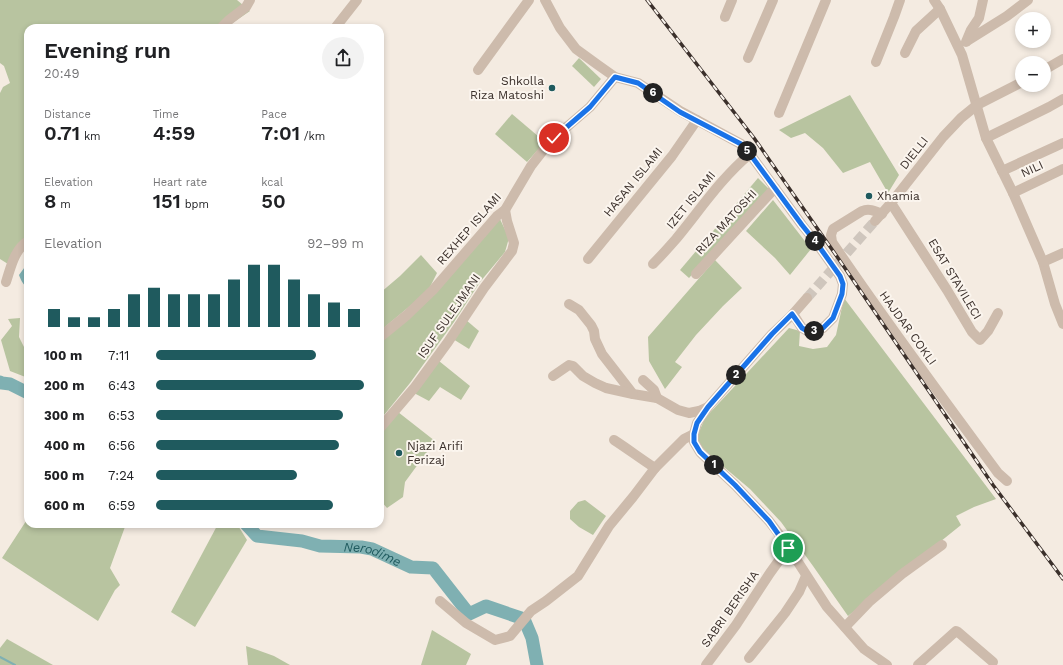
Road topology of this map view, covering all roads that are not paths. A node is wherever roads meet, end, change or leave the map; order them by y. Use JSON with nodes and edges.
{"nodes":[{"id":1,"x":250,"y":0,"type":"edge"},
{"id":2,"x":357,"y":0,"type":"edge"},
{"id":3,"x":529,"y":0,"type":"edge"},
{"id":4,"x":545,"y":0,"type":"edge"},
{"id":5,"x":732,"y":0,"type":"edge"},
{"id":6,"x":774,"y":0,"type":"edge"},
{"id":7,"x":826,"y":0,"type":"edge"},
{"id":8,"x":900,"y":0,"type":"edge"},
{"id":9,"x":934,"y":0,"type":"edge"},
{"id":10,"x":983,"y":0,"type":"edge"},
{"id":11,"x":1028,"y":0,"type":"edge"},
{"id":12,"x":940,"y":9,"type":"junction"},
{"id":13,"x":725,"y":17,"type":"dead end"},
{"id":14,"x":224,"y":24,"type":"edge"},
{"id":15,"x":338,"y":24,"type":"edge"},
{"id":16,"x":963,"y":45,"type":"junction"},
{"id":17,"x":906,"y":53,"type":"dead end"},
{"id":18,"x":748,"y":58,"type":"dead end"},
{"id":19,"x":1063,"y":59,"type":"edge"},
{"id":20,"x":876,"y":62,"type":"dead end"},
{"id":21,"x":1051,"y":66,"type":"edge"},
{"id":22,"x":478,"y":70,"type":"dead end"},
{"id":23,"x":615,"y":77,"type":"junction"},
{"id":24,"x":1015,"y":86,"type":"edge"},
{"id":25,"x":1063,"y":99,"type":"edge"},
{"id":26,"x":976,"y":105,"type":"junction"},
{"id":27,"x":779,"y":113,"type":"dead end"},
{"id":28,"x":697,"y":120,"type":"junction"},
{"id":29,"x":986,"y":138,"type":"junction"},
{"id":30,"x":1063,"y":143,"type":"edge"},
{"id":31,"x":750,"y":154,"type":"junction"},
{"id":32,"x":1063,"y":169,"type":"edge"},
{"id":33,"x":1002,"y":171,"type":"junction"},
{"id":34,"x":775,"y":188,"type":"junction"},
{"id":35,"x":1012,"y":193,"type":"junction"},
{"id":36,"x":892,"y":203,"type":"junction"},
{"id":37,"x":505,"y":210,"type":"junction"},
{"id":38,"x":879,"y":218,"type":"joint"},
{"id":39,"x":24,"y":244,"type":"edge"},
{"id":40,"x":1063,"y":253,"type":"edge"},
{"id":41,"x":588,"y":259,"type":"dead end"},
{"id":42,"x":1043,"y":262,"type":"junction"},
{"id":43,"x":654,"y":264,"type":"dead end"},
{"id":44,"x":696,"y":274,"type":"dead end"},
{"id":45,"x":6,"y":282,"type":"dead end"},
{"id":46,"x":807,"y":298,"type":"tunnel mouth"},
{"id":47,"x":1059,"y":302,"type":"edge"},
{"id":48,"x":568,"y":304,"type":"dead end"},
{"id":49,"x":998,"y":313,"type":"dead end"},
{"id":50,"x":792,"y":314,"type":"junction"},
{"id":51,"x":1063,"y":322,"type":"edge"},
{"id":52,"x":384,"y":334,"type":"edge"},
{"id":53,"x":553,"y":376,"type":"dead end"},
{"id":54,"x":643,"y":380,"type":"dead end"},
{"id":55,"x":633,"y":394,"type":"junction"},
{"id":56,"x":657,"y":398,"type":"junction"},
{"id":57,"x":708,"y":407,"type":"junction"},
{"id":58,"x":685,"y":412,"type":"junction"},
{"id":59,"x":384,"y":423,"type":"edge"},
{"id":60,"x":697,"y":423,"type":"junction"},
{"id":61,"x":694,"y":434,"type":"junction"},
{"id":62,"x":614,"y":440,"type":"dead end"},
{"id":63,"x":655,"y":468,"type":"junction"},
{"id":64,"x":1007,"y":481,"type":"dead end"},
{"id":65,"x":942,"y":544,"type":"dead end"},
{"id":66,"x":788,"y":548,"type":"junction"},
{"id":67,"x":806,"y":576,"type":"junction"},
{"id":68,"x":440,"y":601,"type":"dead end"},
{"id":69,"x":845,"y":627,"type":"junction"},
{"id":70,"x":749,"y":658,"type":"dead end"},
{"id":71,"x":993,"y":662,"type":"dead end"},
{"id":72,"x":706,"y":665,"type":"edge"},
{"id":73,"x":887,"y":665,"type":"edge"},
{"id":74,"x":918,"y":665,"type":"edge"}],
"edges":[{"from":1,"to":14,"type":"street"},
{"from":2,"to":15,"type":"street"},
{"from":3,"to":22,"type":"street"},
{"from":4,"to":23,"type":"street","name":"RIZA MATOSHI"},
{"from":5,"to":13,"type":"street"},
{"from":6,"to":18,"type":"street"},
{"from":7,"to":27,"type":"street"},
{"from":8,"to":20,"type":"street"},
{"from":9,"to":12,"type":"street"},
{"from":10,"to":16,"type":"street"},
{"from":11,"to":16,"type":"street"},
{"from":12,"to":16,"type":"street"},
{"from":12,"to":17,"type":"street"},
{"from":16,"to":26,"type":"street"},
{"from":19,"to":21,"type":"street"},
{"from":23,"to":28,"type":"street","name":"RIZA MATOSHI"},
{"from":23,"to":37,"type":"street","name":"REXHEP ISLAMI"},
{"from":24,"to":26,"type":"street","name":"DIELLI"},
{"from":25,"to":29,"type":"street"},
{"from":26,"to":29,"type":"street"},
{"from":26,"to":36,"type":"street","name":"DIELLI"},
{"from":28,"to":31,"type":"street","name":"RIZA MATOSHI"},
{"from":28,"to":41,"type":"street","name":"HASAN ISLAMI"},
{"from":29,"to":33,"type":"street"},
{"from":30,"to":33,"type":"street"},
{"from":31,"to":34,"type":"street","name":"RIZA MATOSHI"},
{"from":31,"to":43,"type":"street","name":"IZET ISLAMI"},
{"from":32,"to":35,"type":"street","name":"NILI"},
{"from":33,"to":35,"type":"street"},
{"from":34,"to":44,"type":"street","name":"RIZA MATOSHI"},
{"from":34,"to":50,"type":"street","name":"RIZA MATOSHI"},
{"from":35,"to":42,"type":"street"},
{"from":36,"to":38,"type":"street","name":"DIELLI"},
{"from":36,"to":49,"type":"street","name":"ESAT STAVILECI"},
{"from":37,"to":52,"type":"street","name":"REXHEP ISLAMI"},
{"from":37,"to":59,"type":"street","name":"ISUF SULEJMANI"},
{"from":38,"to":64,"type":"street","name":"HAJDAR COKLI"},
{"from":39,"to":45,"type":"street"},
{"from":40,"to":42,"type":"street"},
{"from":42,"to":47,"type":"street"},
{"from":46,"to":50,"type":"street"},
{"from":47,"to":51,"type":"street"},
{"from":48,"to":55,"type":"street"},
{"from":50,"to":57,"type":"street"},
{"from":53,"to":55,"type":"street"},
{"from":54,"to":56,"type":"street"},
{"from":55,"to":56,"type":"street"},
{"from":56,"to":58,"type":"street"},
{"from":57,"to":58,"type":"street"},
{"from":57,"to":60,"type":"street"},
{"from":58,"to":60,"type":"street"},
{"from":60,"to":61,"type":"street"},
{"from":61,"to":63,"type":"street"},
{"from":61,"to":66,"type":"street"},
{"from":62,"to":63,"type":"street"},
{"from":63,"to":68,"type":"street"},
{"from":65,"to":69,"type":"street"},
{"from":66,"to":67,"type":"street"},
{"from":66,"to":72,"type":"street","name":"SABRI BERISHA"},
{"from":67,"to":69,"type":"street"},
{"from":67,"to":70,"type":"street"},
{"from":69,"to":73,"type":"street"},
{"from":71,"to":74,"type":"street"}]}
